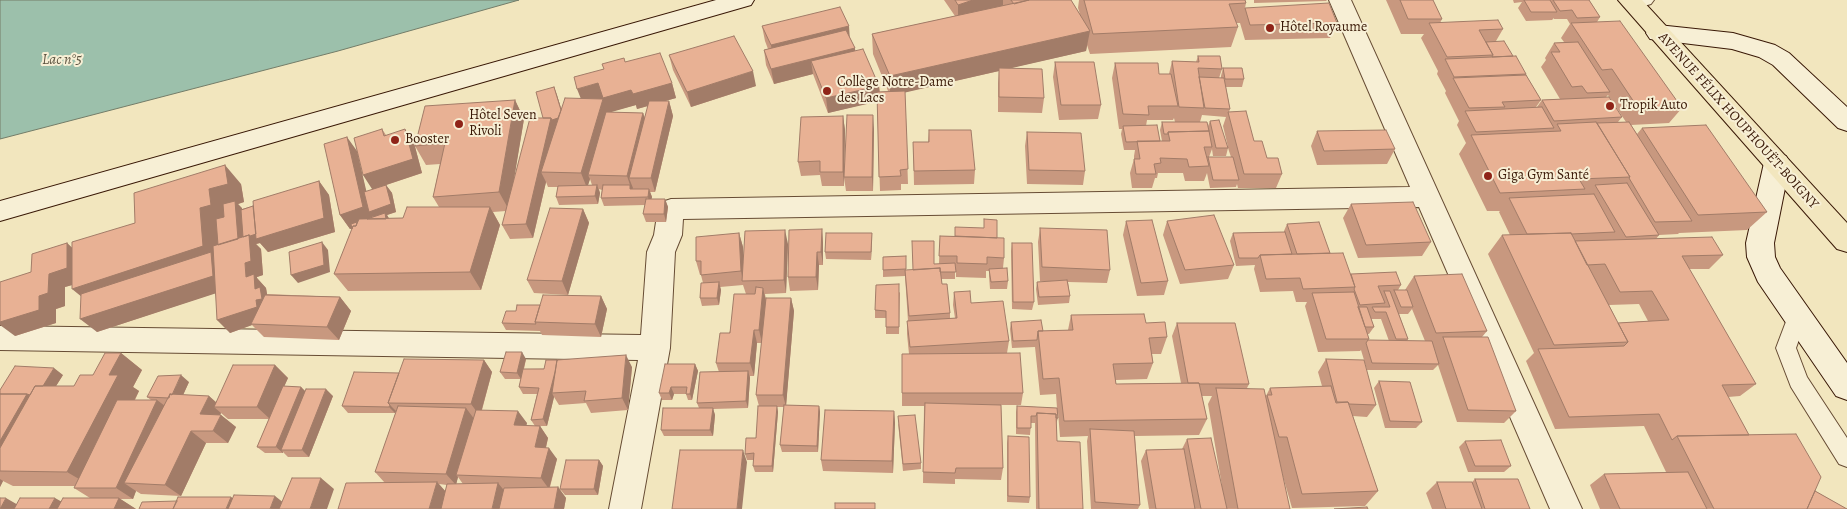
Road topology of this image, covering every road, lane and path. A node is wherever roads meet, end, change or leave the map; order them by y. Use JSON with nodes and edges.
{"nodes":[{"id":1,"x":744,"y":0,"type":"edge"},
{"id":2,"x":1340,"y":0,"type":"edge"},
{"id":3,"x":1636,"y":1,"type":"edge"},
{"id":4,"x":1658,"y":33,"type":"junction"},
{"id":5,"x":1847,"y":122,"type":"edge"},
{"id":6,"x":1777,"y":163,"type":"junction"},
{"id":7,"x":1428,"y":197,"type":"junction"},
{"id":8,"x":0,"y":211,"type":"edge"},
{"id":9,"x":1847,"y":241,"type":"edge"},
{"id":10,"x":1797,"y":317,"type":"junction"},
{"id":11,"x":0,"y":338,"type":"edge"},
{"id":12,"x":655,"y":348,"type":"junction"},
{"id":13,"x":1847,"y":387,"type":"edge"},
{"id":14,"x":1847,"y":457,"type":"edge"},
{"id":15,"x":625,"y":509,"type":"edge"},
{"id":16,"x":1566,"y":509,"type":"edge"}],
"edges":[{"from":1,"to":8,"type":"street"},
{"from":2,"to":7,"type":"street"},
{"from":3,"to":4,"type":"highway","name":"AVENUE FÉLIX HOUPHOUËT-BOIGNY"},
{"from":4,"to":5,"type":"street"},
{"from":4,"to":6,"type":"highway","name":"AVENUE FÉLIX HOUPHOUËT-BOIGNY"},
{"from":6,"to":9,"type":"highway","name":"AVENUE FÉLIX HOUPHOUËT-BOIGNY"},
{"from":6,"to":10,"type":"street"},
{"from":7,"to":12,"type":"street"},
{"from":7,"to":16,"type":"street"},
{"from":10,"to":13,"type":"street"},
{"from":10,"to":14,"type":"lane"},
{"from":11,"to":12,"type":"street"},
{"from":12,"to":15,"type":"street"}]}
